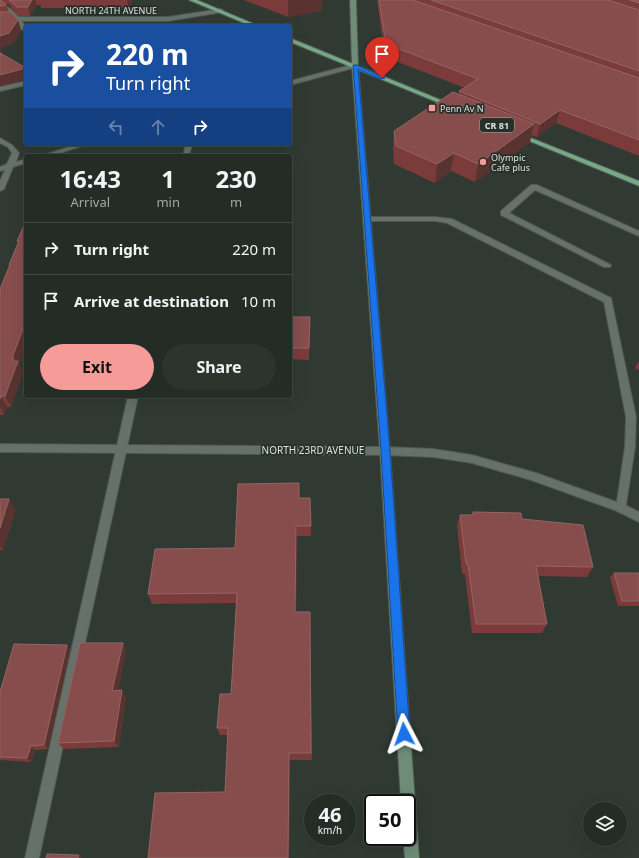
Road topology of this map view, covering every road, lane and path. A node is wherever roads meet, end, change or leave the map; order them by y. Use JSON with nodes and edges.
{"nodes":[{"id":1,"x":192,"y":0,"type":"edge"},
{"id":2,"x":353,"y":0,"type":"edge"},
{"id":3,"x":0,"y":5,"type":"edge"},
{"id":4,"x":221,"y":11,"type":"junction"},
{"id":5,"x":0,"y":18,"type":"edge"},
{"id":6,"x":16,"y":19,"type":"junction"},
{"id":7,"x":251,"y":24,"type":"edge"},
{"id":8,"x":24,"y":29,"type":"edge"},
{"id":9,"x":292,"y":41,"type":"edge"},
{"id":10,"x":355,"y":66,"type":"junction"},
{"id":11,"x":292,"y":82,"type":"edge"},
{"id":12,"x":24,"y":83,"type":"edge"},
{"id":13,"x":0,"y":89,"type":"edge"},
{"id":14,"x":455,"y":108,"type":"edge"},
{"id":15,"x":514,"y":133,"type":"edge"},
{"id":16,"x":0,"y":140,"type":"edge"},
{"id":17,"x":78,"y":146,"type":"edge"},
{"id":18,"x":51,"y":154,"type":"edge"},
{"id":19,"x":24,"y":162,"type":"edge"},
{"id":20,"x":11,"y":166,"type":"junction"},
{"id":21,"x":0,"y":169,"type":"edge"},
{"id":22,"x":639,"y":184,"type":"edge"},
{"id":23,"x":0,"y":189,"type":"edge"},
{"id":24,"x":366,"y":219,"type":"junction"},
{"id":25,"x":639,"y":234,"type":"edge"},
{"id":26,"x":607,"y":265,"type":"dead end"},
{"id":27,"x":133,"y":398,"type":"edge"},
{"id":28,"x":0,"y":448,"type":"edge"},
{"id":29,"x":121,"y":449,"type":"junction"},
{"id":30,"x":385,"y":451,"type":"junction"},
{"id":31,"x":621,"y":508,"type":"junction"},
{"id":32,"x":639,"y":517,"type":"edge"},
{"id":33,"x":32,"y":858,"type":"edge"},
{"id":34,"x":412,"y":858,"type":"edge"}],
"edges":[{"from":1,"to":4,"type":"main road"},
{"from":2,"to":10,"type":"main road"},
{"from":3,"to":6,"type":"street"},
{"from":4,"to":6,"type":"street","name":"NORTH 24TH AVENUE"},
{"from":4,"to":7,"type":"main road"},
{"from":5,"to":6,"type":"street","name":"NORTH 24TH AVENUE"},
{"from":6,"to":8,"type":"street"},
{"from":9,"to":10,"type":"main road"},
{"from":10,"to":11,"type":"street"},
{"from":10,"to":14,"type":"main road"},
{"from":10,"to":24,"type":"main road"},
{"from":12,"to":13,"type":"street"},
{"from":15,"to":22,"type":"main road","number":"CR 81"},
{"from":16,"to":20,"type":"street"},
{"from":17,"to":18,"type":"street"},
{"from":19,"to":20,"type":"street"},
{"from":20,"to":21,"type":"street"},
{"from":20,"to":23,"type":"street"},
{"from":24,"to":30,"type":"main road"},
{"from":24,"to":31,"type":"street"},
{"from":25,"to":26,"type":"street"},
{"from":27,"to":29,"type":"street"},
{"from":28,"to":29,"type":"street","name":"NORTH 23RD AVENUE"},
{"from":29,"to":30,"type":"street","name":"NORTH 23RD AVENUE"},
{"from":29,"to":33,"type":"street"},
{"from":30,"to":31,"type":"street","name":"NORTH 23RD AVENUE"},
{"from":30,"to":34,"type":"main road"},
{"from":31,"to":32,"type":"street","name":"NORTH 23RD AVENUE"}]}
